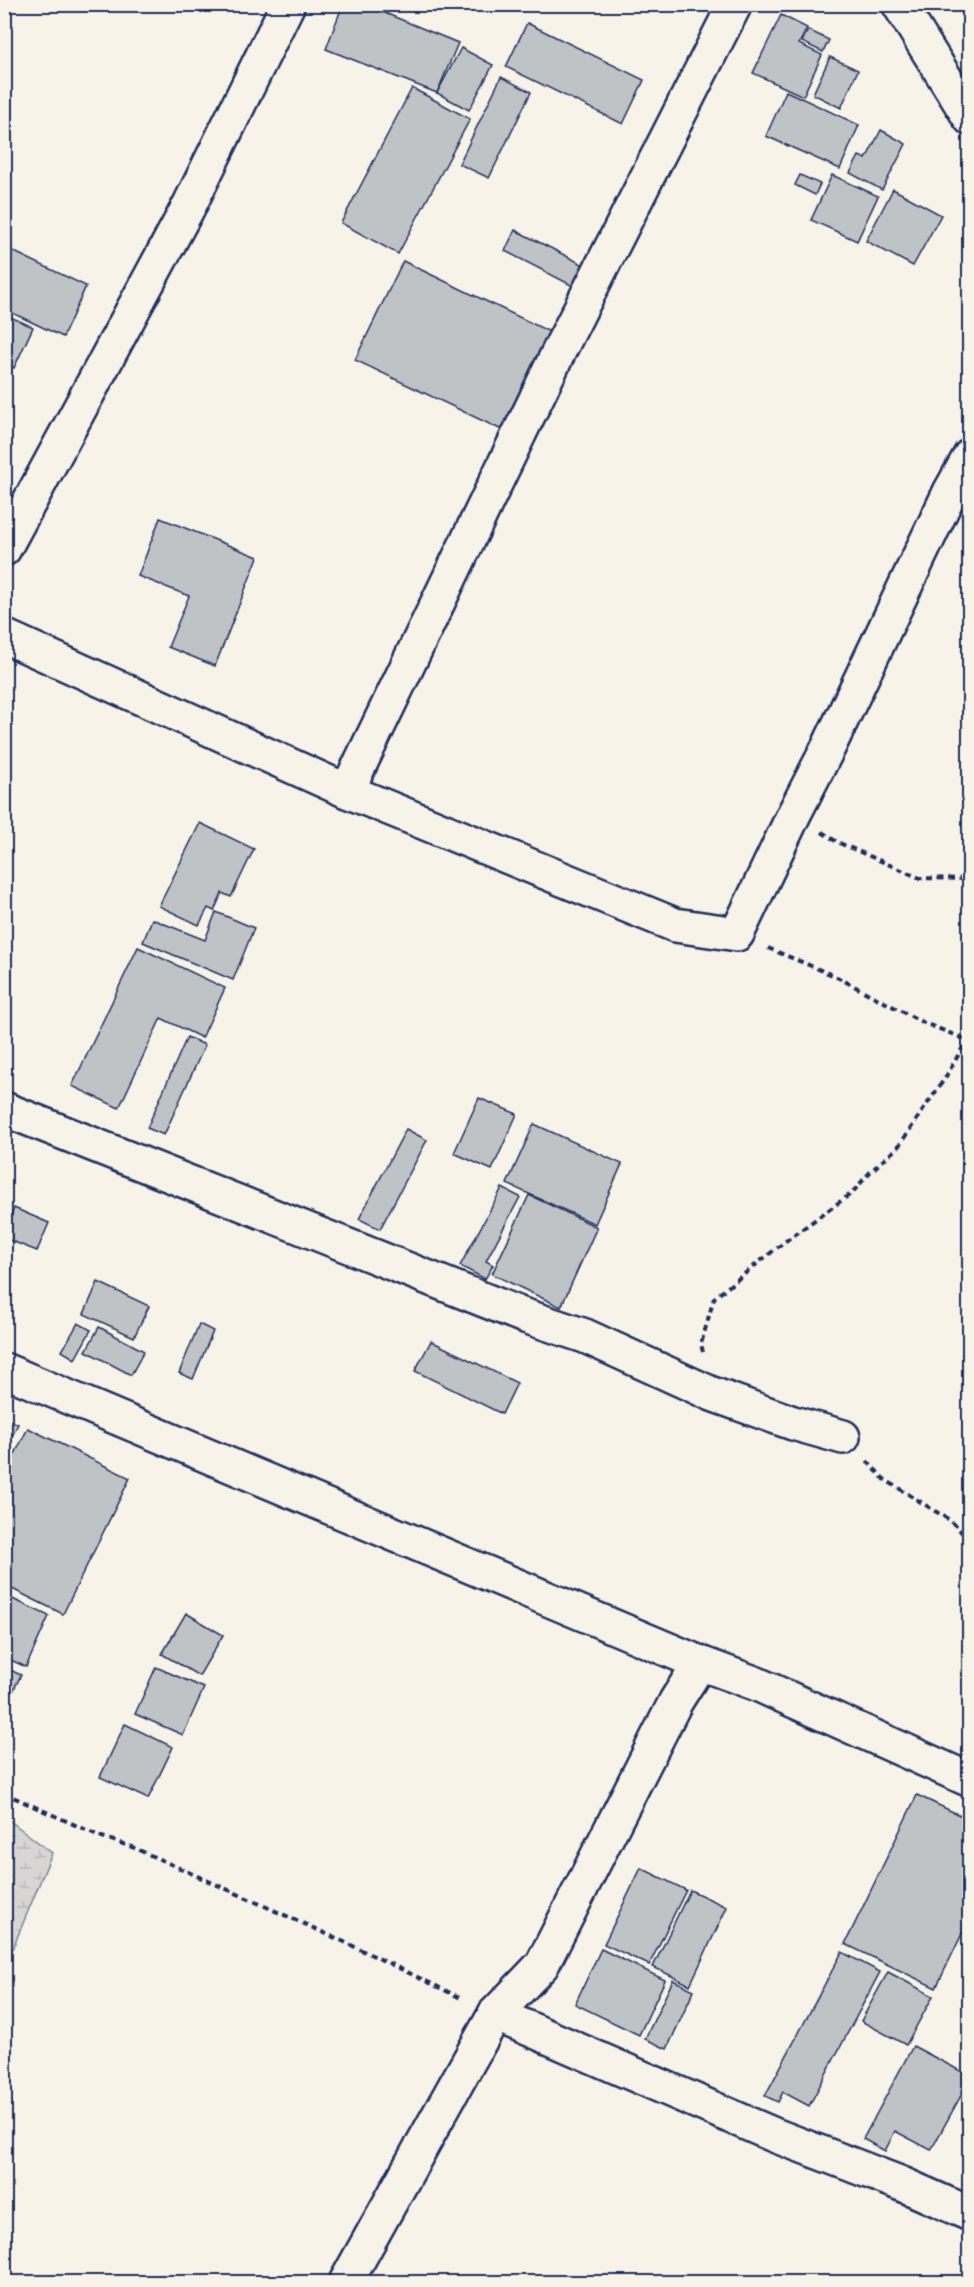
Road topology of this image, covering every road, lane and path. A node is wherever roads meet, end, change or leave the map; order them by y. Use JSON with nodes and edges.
{"nodes":[{"id":1,"x":288,"y":4,"type":"edge"},
{"id":2,"x":735,"y":4,"type":"edge"},
{"id":3,"x":899,"y":4,"type":"edge"},
{"id":4,"x":969,"y":118,"type":"edge"},
{"id":5,"x":969,"y":456,"type":"edge"},
{"id":6,"x":4,"y":549,"type":"edge"},
{"id":7,"x":4,"y":636,"type":"edge"},
{"id":8,"x":347,"y":791,"type":"junction"},
{"id":9,"x":794,"y":814,"type":"junction"},
{"id":10,"x":969,"y":879,"type":"edge"},
{"id":11,"x":737,"y":934,"type":"junction"},
{"id":12,"x":968,"y":1041,"type":"edge"},
{"id":13,"x":4,"y":1109,"type":"edge"},
{"id":14,"x":4,"y":1370,"type":"edge"},
{"id":15,"x":712,"y":1394,"type":"junction"},
{"id":16,"x":843,"y":1437,"type":"dead end"},
{"id":17,"x":884,"y":1479,"type":"dead end"},
{"id":18,"x":969,"y":1541,"type":"edge"},
{"id":19,"x":700,"y":1663,"type":"junction"},
{"id":20,"x":969,"y":1780,"type":"edge"},
{"id":21,"x":4,"y":1793,"type":"edge"},
{"id":22,"x":495,"y":2014,"type":"junction"},
{"id":23,"x":11,"y":2171,"type":"dead end"},
{"id":24,"x":4,"y":2178,"type":"edge"},
{"id":25,"x":969,"y":2214,"type":"edge"},
{"id":26,"x":345,"y":2283,"type":"edge"}],
"edges":[{"from":1,"to":6,"type":"street"},
{"from":2,"to":8,"type":"street"},
{"from":3,"to":4,"type":"street"},
{"from":5,"to":9,"type":"street"},
{"from":7,"to":8,"type":"street"},
{"from":8,"to":11,"type":"street"},
{"from":9,"to":10,"type":"path"},
{"from":9,"to":11,"type":"street"},
{"from":11,"to":12,"type":"path"},
{"from":12,"to":15,"type":"path"},
{"from":13,"to":15,"type":"street"},
{"from":14,"to":19,"type":"street"},
{"from":15,"to":16,"type":"street"},
{"from":17,"to":18,"type":"path"},
{"from":19,"to":20,"type":"street"},
{"from":19,"to":22,"type":"street"},
{"from":21,"to":22,"type":"path"},
{"from":22,"to":25,"type":"street"},
{"from":22,"to":26,"type":"street"},
{"from":23,"to":24,"type":"path"}]}
